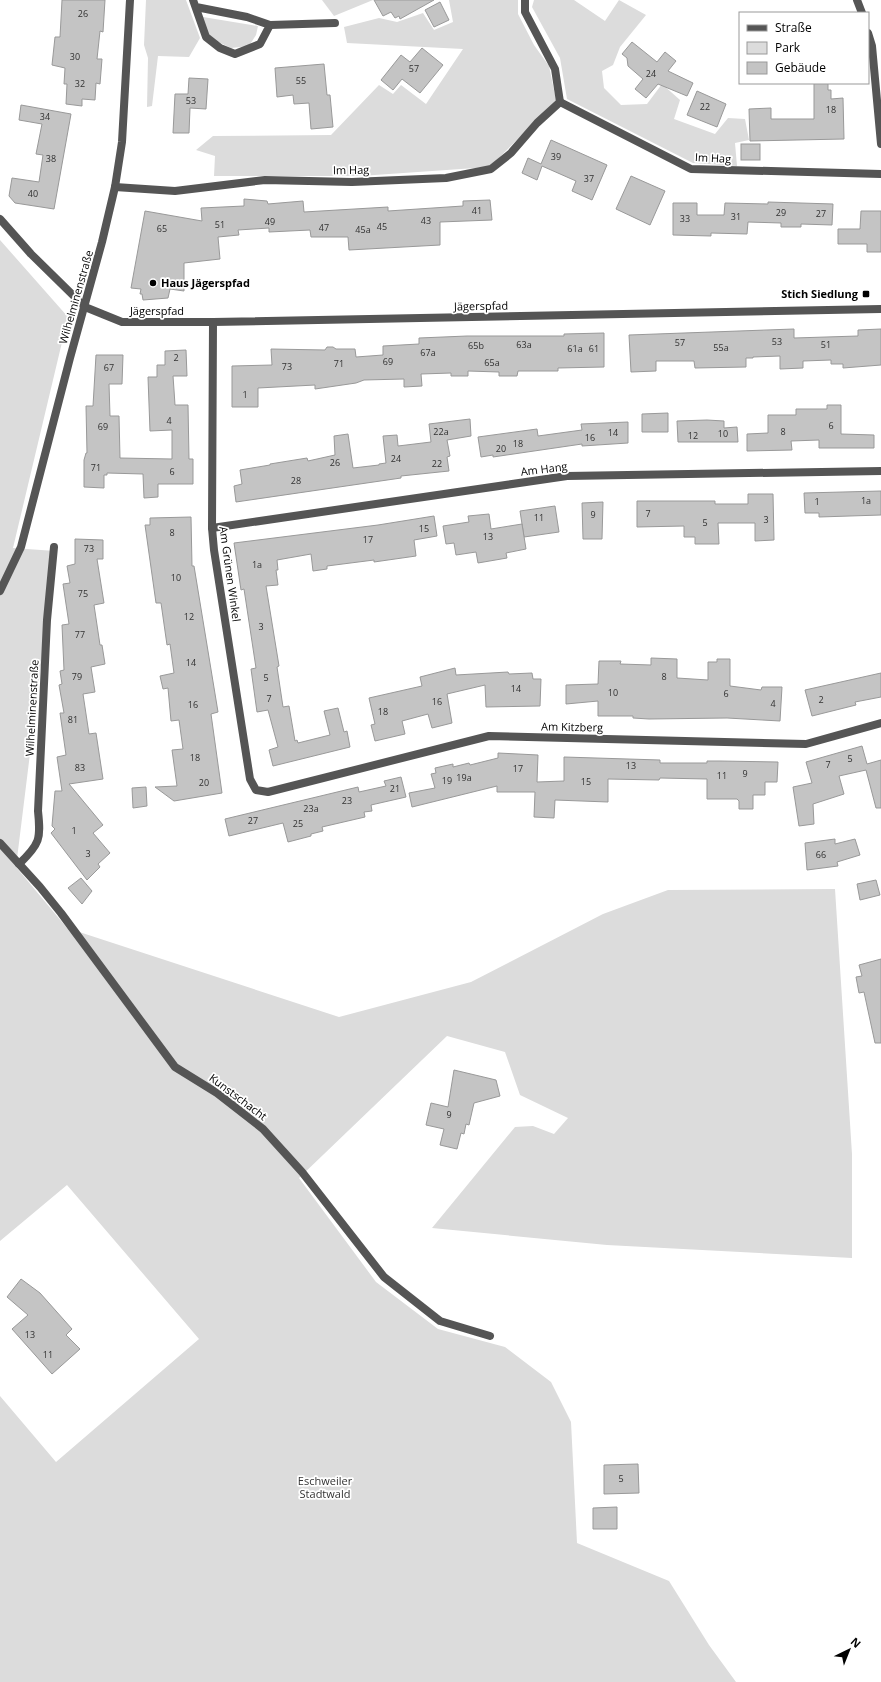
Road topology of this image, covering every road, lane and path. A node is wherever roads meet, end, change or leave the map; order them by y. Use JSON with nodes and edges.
{"nodes":[{"id":1,"x":130,"y":0,"type":"edge"},
{"id":2,"x":525,"y":0,"type":"edge"},
{"id":3,"x":857,"y":0,"type":"edge"},
{"id":4,"x":194,"y":3,"type":"edge"},
{"id":5,"x":862,"y":12,"type":"edge"},
{"id":6,"x":335,"y":23,"type":"dead end"},
{"id":7,"x":270,"y":25,"type":"junction"},
{"id":8,"x":869,"y":36,"type":"edge"},
{"id":9,"x":560,"y":102,"type":"junction"},
{"id":10,"x":881,"y":144,"type":"edge"},
{"id":11,"x":881,"y":174,"type":"edge"},
{"id":12,"x":115,"y":187,"type":"junction"},
{"id":13,"x":0,"y":219,"type":"edge"},
{"id":14,"x":85,"y":307,"type":"junction"},
{"id":15,"x":881,"y":309,"type":"edge"},
{"id":16,"x":214,"y":322,"type":"junction"},
{"id":17,"x":881,"y":471,"type":"edge"},
{"id":18,"x":212,"y":528,"type":"junction"},
{"id":19,"x":54,"y":547,"type":"dead end"},
{"id":20,"x":0,"y":590,"type":"edge"},
{"id":21,"x":881,"y":723,"type":"edge"},
{"id":22,"x":268,"y":792,"type":"joint"},
{"id":23,"x":0,"y":843,"type":"edge"},
{"id":24,"x":19,"y":864,"type":"junction"},
{"id":25,"x":490,"y":1336,"type":"dead end"}],
"edges":[{"from":1,"to":12,"type":"street","name":"Wilhelminenstraße"},
{"from":2,"to":9,"type":"street"},
{"from":3,"to":5,"type":"street"},
{"from":4,"to":7,"type":"street"},
{"from":4,"to":7,"type":"street"},
{"from":6,"to":7,"type":"street"},
{"from":8,"to":10,"type":"street"},
{"from":9,"to":11,"type":"street","name":"Im Hag"},
{"from":9,"to":12,"type":"street","name":"Im Hag"},
{"from":12,"to":14,"type":"street","name":"Wilhelminenstraße"},
{"from":13,"to":14,"type":"street"},
{"from":14,"to":16,"type":"street","name":"Jägerspfad"},
{"from":14,"to":20,"type":"street","name":"Wilhelminenstraße"},
{"from":15,"to":16,"type":"street","name":"Jägerspfad"},
{"from":16,"to":18,"type":"street","name":"Am Grünen Winkel"},
{"from":17,"to":18,"type":"street","name":"Am Hang"},
{"from":18,"to":22,"type":"street","name":"Am Grünen Winkel"},
{"from":19,"to":24,"type":"street","name":"Wilhelminenstraße"},
{"from":21,"to":22,"type":"street","name":"Am Kitzberg"},
{"from":23,"to":24,"type":"street","name":"Kunstschacht"},
{"from":24,"to":25,"type":"street","name":"Kunstschacht"}]}
